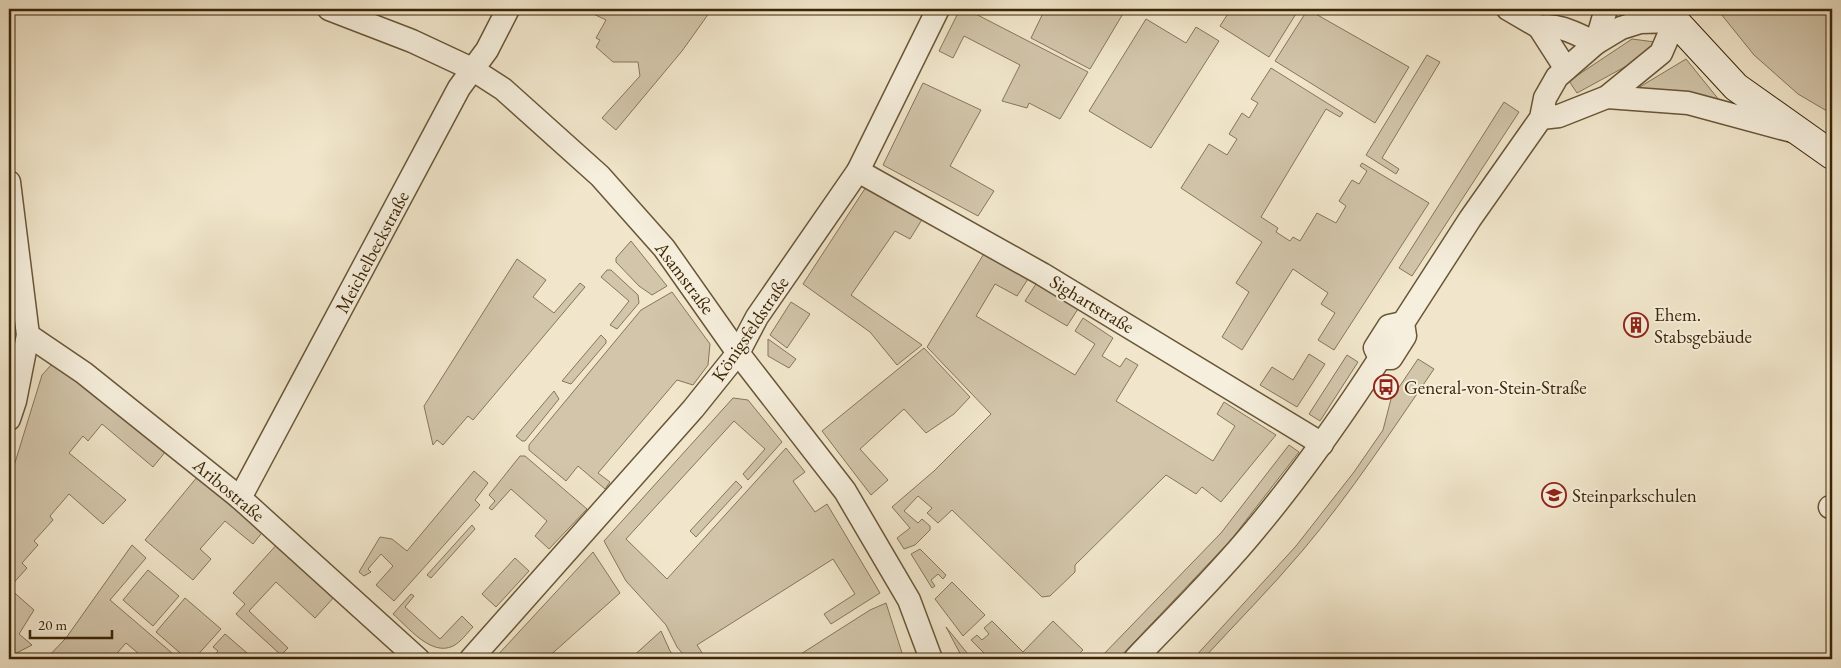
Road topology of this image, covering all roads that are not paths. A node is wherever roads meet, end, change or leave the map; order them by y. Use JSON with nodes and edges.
{"nodes":[{"id":1,"x":329,"y":9,"type":"edge"},
{"id":2,"x":508,"y":9,"type":"edge"},
{"id":3,"x":938,"y":9,"type":"edge"},
{"id":4,"x":1508,"y":9,"type":"edge"},
{"id":5,"x":1606,"y":9,"type":"edge"},
{"id":6,"x":1672,"y":15,"type":"edge"},
{"id":7,"x":1539,"y":28,"type":"junction"},
{"id":8,"x":1596,"y":43,"type":"junction"},
{"id":9,"x":472,"y":69,"type":"junction"},
{"id":10,"x":1566,"y":69,"type":"junction"},
{"id":11,"x":1607,"y":97,"type":"junction"},
{"id":12,"x":1541,"y":118,"type":"junction"},
{"id":13,"x":1799,"y":133,"type":"junction"},
{"id":14,"x":1832,"y":155,"type":"edge"},
{"id":15,"x":858,"y":171,"type":"junction"},
{"id":16,"x":9,"y":182,"type":"edge"},
{"id":17,"x":28,"y":335,"type":"junction"},
{"id":18,"x":738,"y":352,"type":"junction"},
{"id":19,"x":9,"y":419,"type":"edge"},
{"id":20,"x":1322,"y":444,"type":"junction"},
{"id":21,"x":240,"y":498,"type":"junction"},
{"id":22,"x":418,"y":659,"type":"edge"},
{"id":23,"x":471,"y":659,"type":"edge"},
{"id":24,"x":931,"y":659,"type":"edge"},
{"id":25,"x":1135,"y":659,"type":"edge"}],
"edges":[{"from":1,"to":9,"type":"street","name":"Asamstraße"},
{"from":2,"to":9,"type":"street","name":"Meichelbeckstraße"},
{"from":3,"to":15,"type":"street","name":"Königsfeldstraße"},
{"from":4,"to":7,"type":"street"},
{"from":5,"to":8,"type":"street"},
{"from":6,"to":8,"type":"street"},
{"from":6,"to":11,"type":"street"},
{"from":6,"to":13,"type":"main road"},
{"from":7,"to":8,"type":"street"},
{"from":7,"to":10,"type":"street"},
{"from":8,"to":10,"type":"street"},
{"from":9,"to":18,"type":"street","name":"Asamstraße"},
{"from":9,"to":21,"type":"street","name":"Meichelbeckstraße"},
{"from":10,"to":12,"type":"street"},
{"from":11,"to":12,"type":"street"},
{"from":11,"to":13,"type":"street"},
{"from":12,"to":20,"type":"street"},
{"from":13,"to":14,"type":"main road"},
{"from":15,"to":18,"type":"street","name":"Königsfeldstraße"},
{"from":15,"to":20,"type":"street","name":"Sighartstraße"},
{"from":16,"to":17,"type":"street"},
{"from":17,"to":19,"type":"street"},
{"from":17,"to":21,"type":"street","name":"Aribostraße"},
{"from":18,"to":23,"type":"street","name":"Königsfeldstraße"},
{"from":18,"to":24,"type":"street","name":"Asamstraße"},
{"from":20,"to":25,"type":"street"},
{"from":21,"to":22,"type":"street","name":"Aribostraße"}]}
